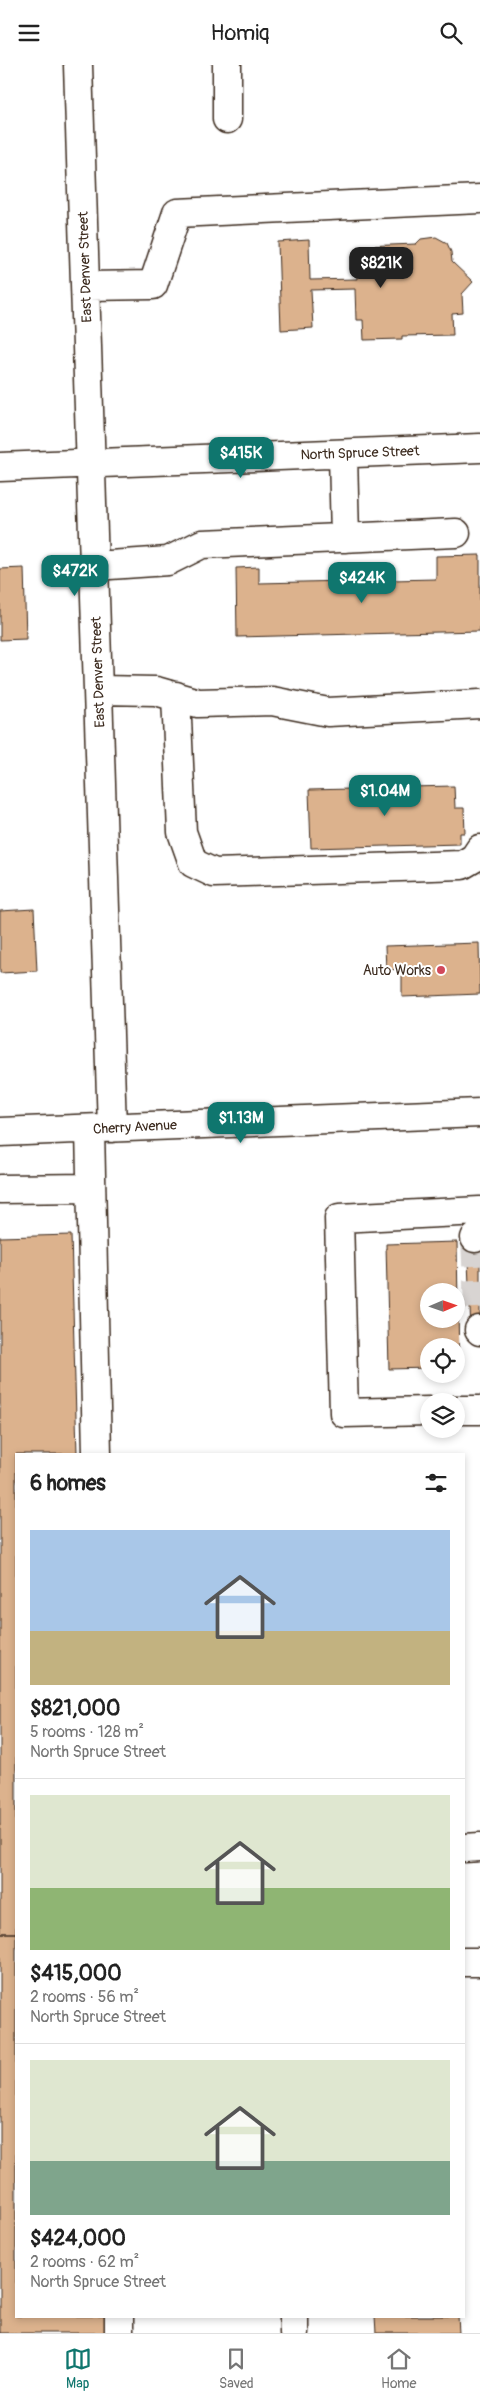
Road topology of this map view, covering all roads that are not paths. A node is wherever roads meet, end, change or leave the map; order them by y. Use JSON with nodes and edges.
{"nodes":[{"id":1,"x":78,"y":65,"type":"edge"},
{"id":2,"x":227,"y":65,"type":"edge"},
{"id":3,"x":227,"y":119,"type":"dead end"},
{"id":4,"x":480,"y":199,"type":"edge"},
{"id":5,"x":86,"y":287,"type":"junction"},
{"id":6,"x":480,"y":448,"type":"edge"},
{"id":7,"x":343,"y":454,"type":"junction"},
{"id":8,"x":92,"y":464,"type":"junction"},
{"id":9,"x":0,"y":467,"type":"edge"},
{"id":10,"x":456,"y":533,"type":"dead end"},
{"id":11,"x":345,"y":538,"type":"junction"},
{"id":12,"x":95,"y":566,"type":"junction"},
{"id":13,"x":99,"y":690,"type":"junction"},
{"id":14,"x":176,"y":696,"type":"junction"},
{"id":15,"x":480,"y":704,"type":"edge"},
{"id":16,"x":480,"y":849,"type":"edge"},
{"id":17,"x":480,"y":1113,"type":"edge"},
{"id":18,"x":101,"y":1129,"type":"junction"},
{"id":19,"x":0,"y":1132,"type":"edge"},
{"id":20,"x":91,"y":1188,"type":"junction"},
{"id":21,"x":0,"y":1189,"type":"edge"},
{"id":22,"x":480,"y":1211,"type":"edge"},
{"id":23,"x":465,"y":1410,"type":"edge"},
{"id":24,"x":480,"y":1410,"type":"edge"},
{"id":25,"x":420,"y":1411,"type":"edge"},
{"id":26,"x":97,"y":1453,"type":"edge"},
{"id":27,"x":480,"y":1847,"type":"edge"},
{"id":28,"x":465,"y":1848,"type":"edge"},
{"id":29,"x":465,"y":1962,"type":"edge"},
{"id":30,"x":480,"y":1962,"type":"edge"},
{"id":31,"x":118,"y":2318,"type":"edge"},
{"id":32,"x":294,"y":2318,"type":"edge"},
{"id":33,"x":119,"y":2333,"type":"edge"},
{"id":34,"x":294,"y":2333,"type":"edge"}],
"edges":[{"from":1,"to":5,"type":"street","name":"East Denver Street"},
{"from":2,"to":3,"type":"street"},
{"from":4,"to":5,"type":"street"},
{"from":5,"to":8,"type":"street","name":"East Denver Street"},
{"from":6,"to":7,"type":"street","name":"North Spruce Street"},
{"from":7,"to":8,"type":"street","name":"North Spruce Street"},
{"from":7,"to":11,"type":"street"},
{"from":8,"to":9,"type":"street","name":"North Spruce Street"},
{"from":8,"to":12,"type":"street","name":"East Denver Street"},
{"from":10,"to":11,"type":"street"},
{"from":11,"to":12,"type":"street"},
{"from":12,"to":13,"type":"street","name":"East Denver Street"},
{"from":13,"to":14,"type":"street"},
{"from":13,"to":18,"type":"street","name":"East Denver Street"},
{"from":14,"to":15,"type":"street"},
{"from":14,"to":16,"type":"street"},
{"from":17,"to":18,"type":"street","name":"Cherry Avenue"},
{"from":18,"to":19,"type":"street","name":"Cherry Avenue"},
{"from":18,"to":20,"type":"street","name":"East Denver Street"},
{"from":20,"to":21,"type":"street"},
{"from":20,"to":26,"type":"street","name":"East Denver Street"},
{"from":22,"to":25,"type":"street"},
{"from":23,"to":24,"type":"street"},
{"from":27,"to":28,"type":"street"},
{"from":29,"to":30,"type":"street"},
{"from":31,"to":33,"type":"street"},
{"from":32,"to":34,"type":"street"}]}
